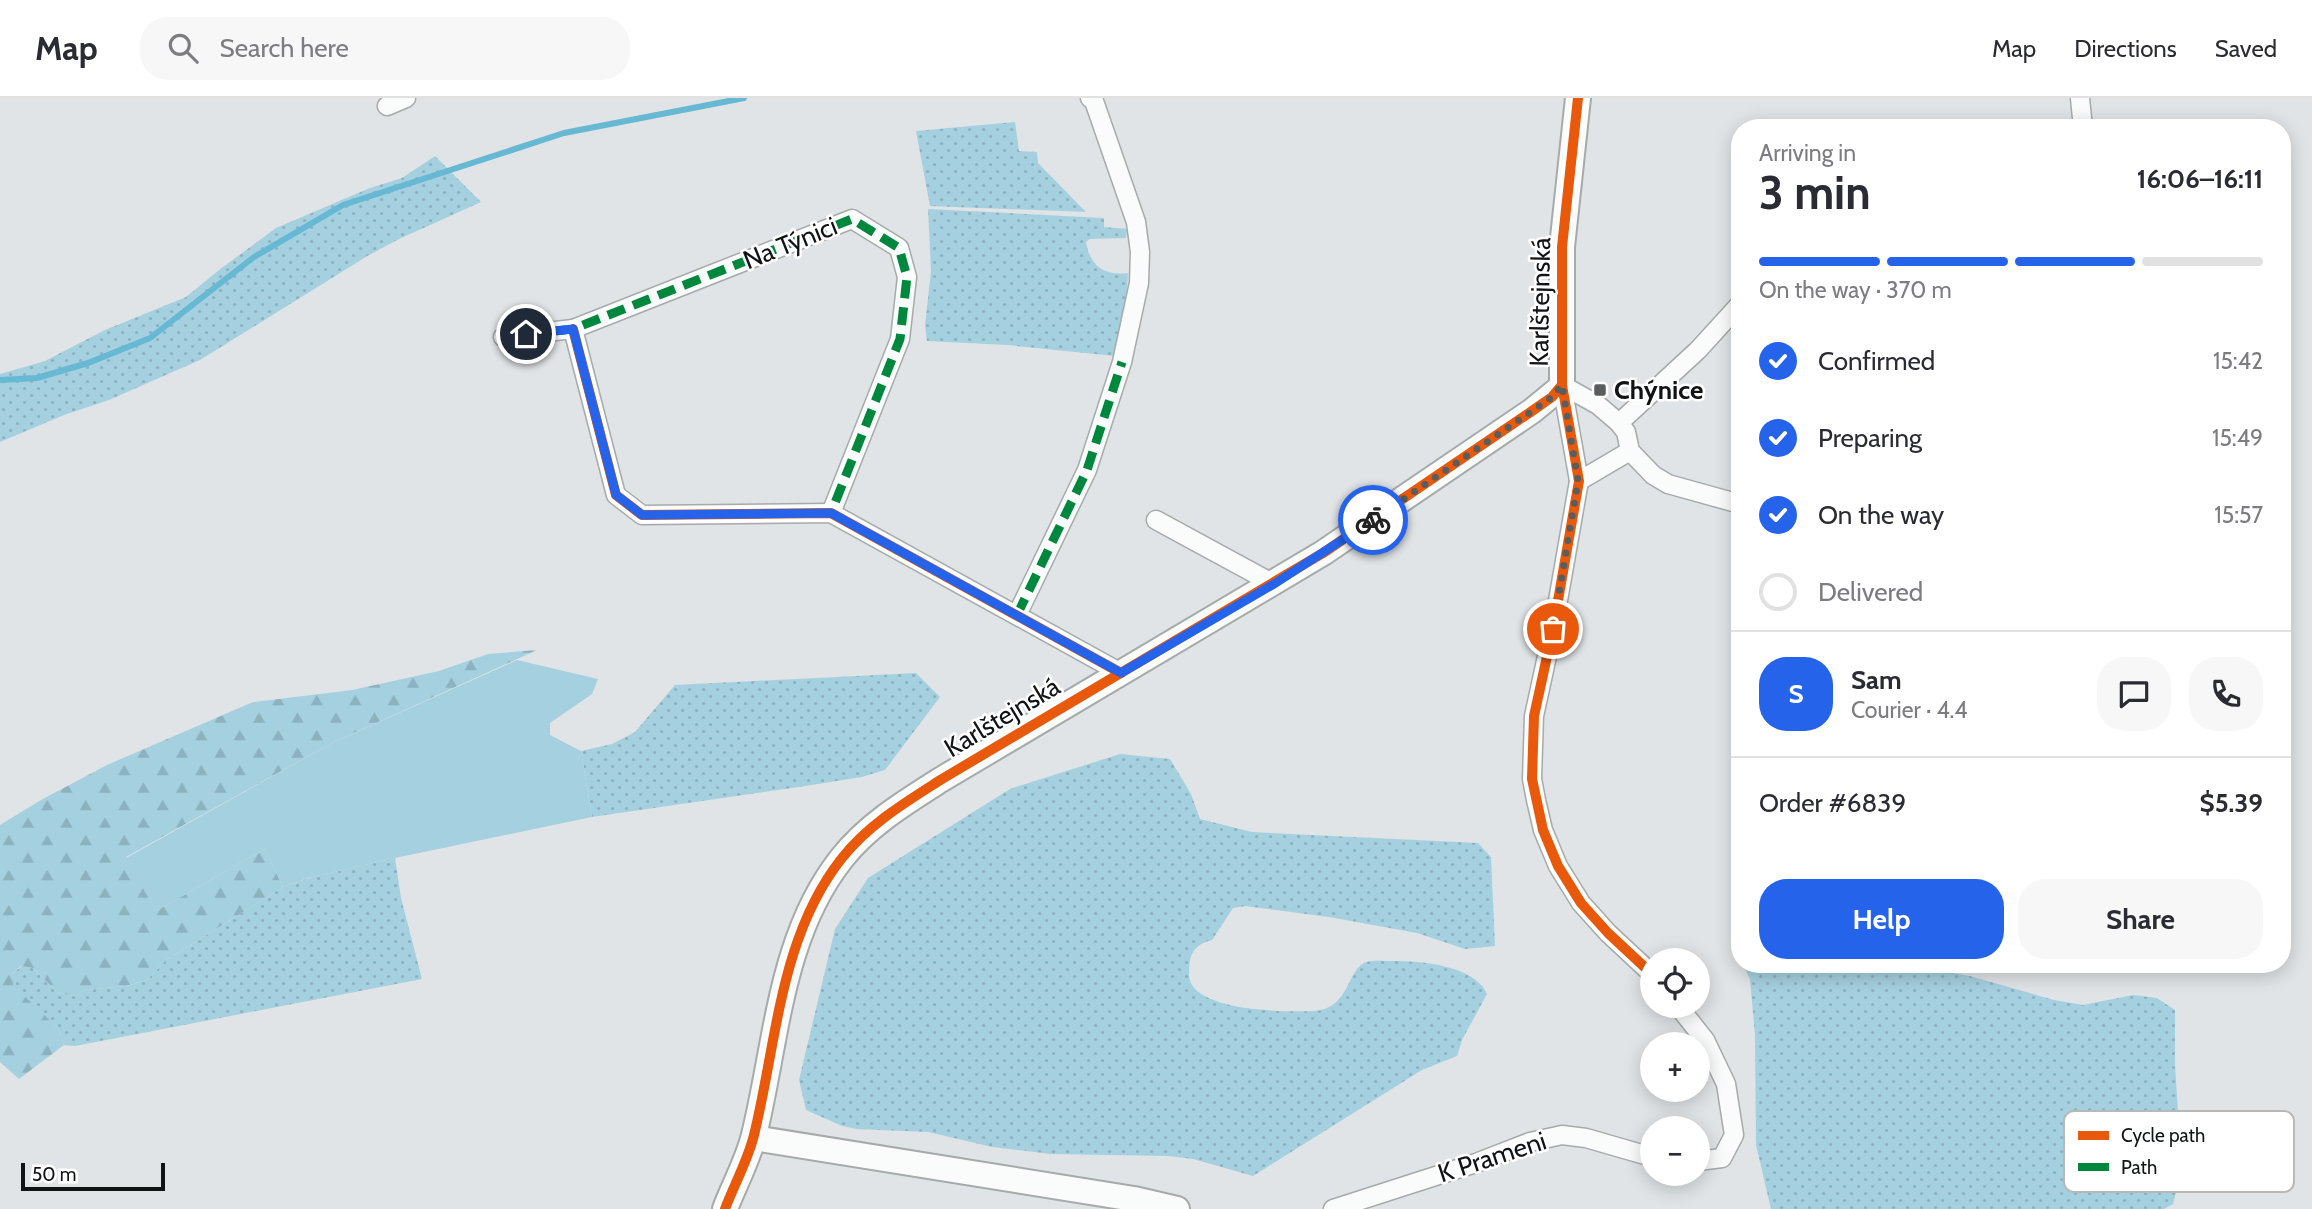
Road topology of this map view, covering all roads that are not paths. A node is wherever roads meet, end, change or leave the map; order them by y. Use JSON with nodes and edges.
{"nodes":[{"id":1,"x":407,"y":98,"type":"edge"},
{"id":2,"x":1090,"y":98,"type":"edge"},
{"id":3,"x":1578,"y":98,"type":"edge"},
{"id":4,"x":2080,"y":98,"type":"edge"},
{"id":5,"x":387,"y":106,"type":"dead end"},
{"id":6,"x":2082,"y":119,"type":"edge"},
{"id":7,"x":1731,"y":314,"type":"edge"},
{"id":8,"x":573,"y":329,"type":"junction"},
{"id":9,"x":503,"y":337,"type":"dead end"},
{"id":10,"x":1562,"y":385,"type":"junction"},
{"id":11,"x":1619,"y":422,"type":"junction"},
{"id":12,"x":1630,"y":451,"type":"junction"},
{"id":13,"x":1578,"y":481,"type":"junction"},
{"id":14,"x":1731,"y":502,"type":"edge"},
{"id":15,"x":831,"y":513,"type":"junction"},
{"id":16,"x":1156,"y":520,"type":"dead end"},
{"id":17,"x":1274,"y":584,"type":"junction"},
{"id":18,"x":1017,"y":615,"type":"junction"},
{"id":19,"x":1121,"y":673,"type":"junction"},
{"id":20,"x":1640,"y":963,"type":"edge"},
{"id":21,"x":1688,"y":1018,"type":"edge"},
{"id":22,"x":754,"y":1138,"type":"junction"},
{"id":23,"x":1640,"y":1154,"type":"edge"},
{"id":24,"x":1710,"y":1160,"type":"edge"},
{"id":25,"x":724,"y":1209,"type":"edge"},
{"id":26,"x":1177,"y":1209,"type":"edge"},
{"id":27,"x":1333,"y":1209,"type":"edge"}],
"edges":[{"from":1,"to":5,"type":"street"},
{"from":2,"to":18,"type":"street"},
{"from":3,"to":10,"type":"main road","name":"Karlštejnská"},
{"from":4,"to":6,"type":"street"},
{"from":7,"to":11,"type":"street"},
{"from":8,"to":9,"type":"street","name":"Na Týnici"},
{"from":8,"to":15,"type":"street"},
{"from":8,"to":15,"type":"street","name":"Na Týnici"},
{"from":10,"to":11,"type":"street"},
{"from":10,"to":13,"type":"street"},
{"from":10,"to":17,"type":"main road","name":"Karlštejnská"},
{"from":11,"to":12,"type":"street"},
{"from":12,"to":13,"type":"street"},
{"from":12,"to":14,"type":"street"},
{"from":13,"to":20,"type":"street"},
{"from":15,"to":18,"type":"street"},
{"from":16,"to":17,"type":"street"},
{"from":17,"to":19,"type":"main road","name":"Karlštejnská"},
{"from":18,"to":19,"type":"street"},
{"from":19,"to":22,"type":"main road","name":"Karlštejnská"},
{"from":21,"to":24,"type":"street"},
{"from":22,"to":25,"type":"main road","name":"Karlštejnská"},
{"from":22,"to":26,"type":"main road"},
{"from":23,"to":27,"type":"street","name":"K Prameni"}]}
